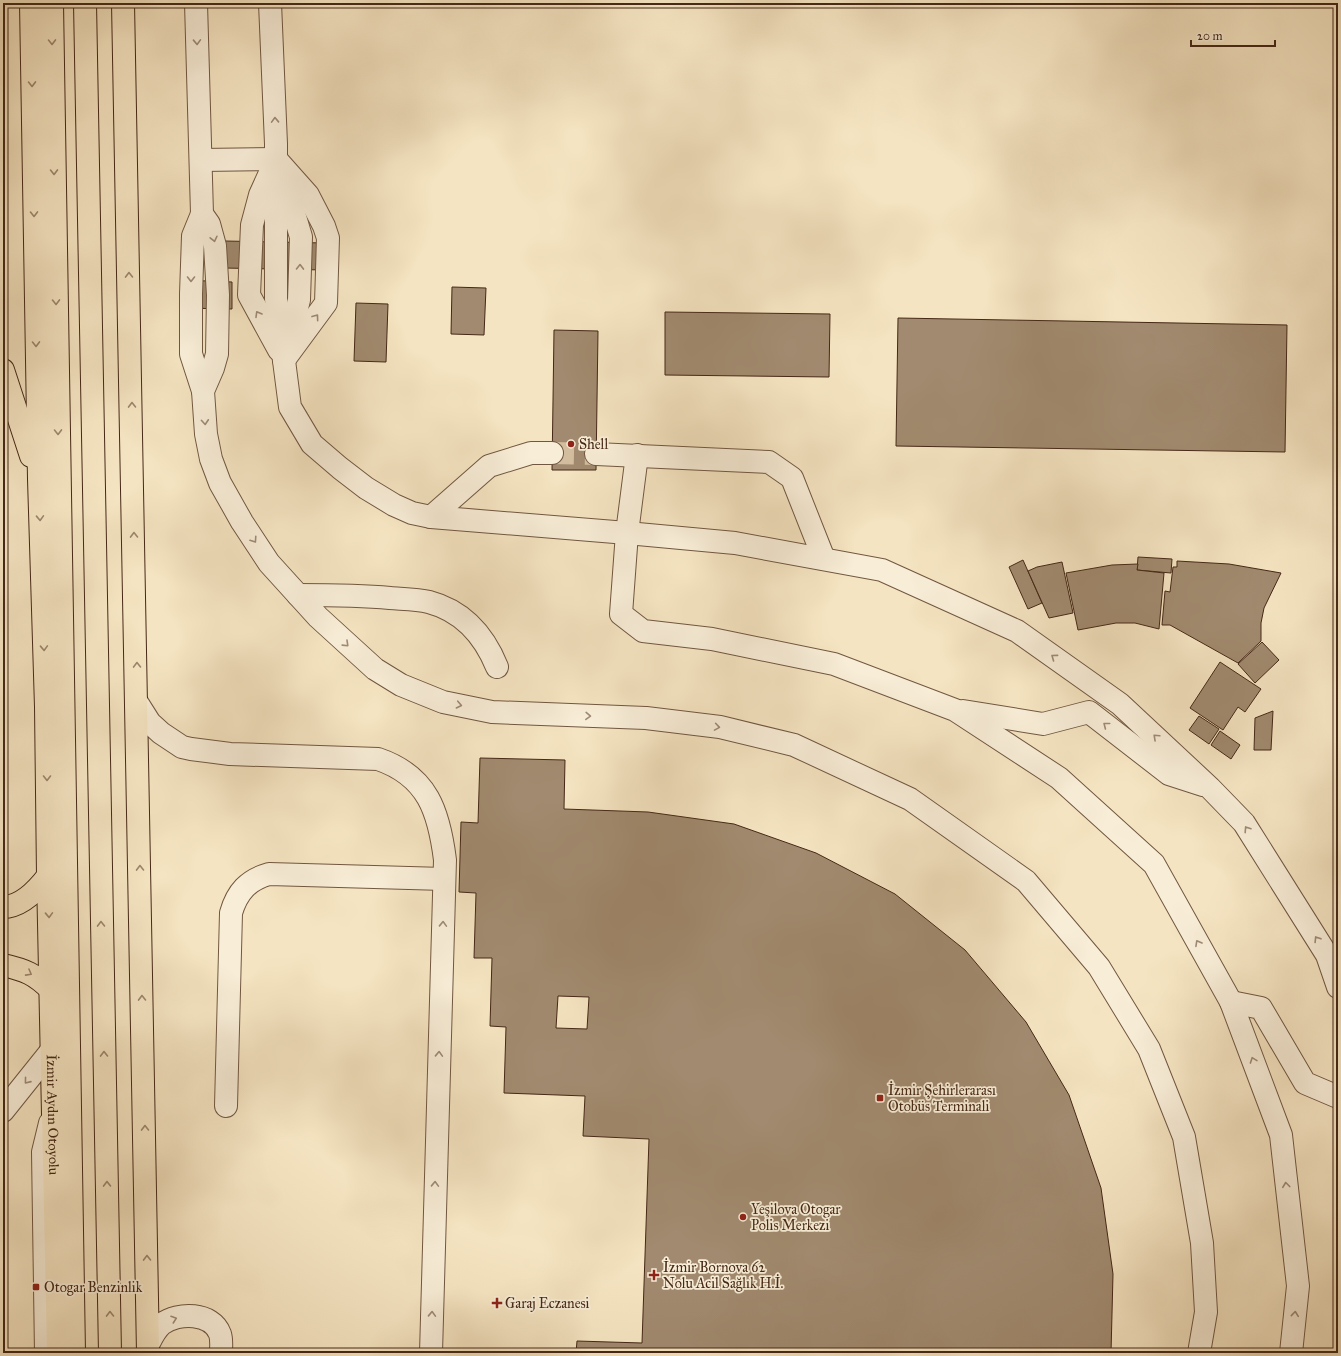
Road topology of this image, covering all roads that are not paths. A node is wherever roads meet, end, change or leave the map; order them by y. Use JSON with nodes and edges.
{"nodes":[{"id":1,"x":31,"y":3,"type":"edge"},
{"id":2,"x":52,"y":3,"type":"edge"},
{"id":3,"x":85,"y":3,"type":"edge"},
{"id":4,"x":124,"y":3,"type":"edge"},
{"id":5,"x":196,"y":3,"type":"edge"},
{"id":6,"x":270,"y":3,"type":"edge"},
{"id":7,"x":276,"y":159,"type":"junction"},
{"id":8,"x":201,"y":160,"type":"junction"},
{"id":9,"x":284,"y":360,"type":"junction"},
{"id":10,"x":3,"y":370,"type":"edge"},
{"id":11,"x":552,"y":453,"type":"tunnel mouth"},
{"id":12,"x":596,"y":454,"type":"tunnel mouth"},
{"id":13,"x":637,"y":455,"type":"junction"},
{"id":14,"x":38,"y":479,"type":"junction"},
{"id":15,"x":430,"y":517,"type":"junction"},
{"id":16,"x":627,"y":533,"type":"junction"},
{"id":17,"x":824,"y":559,"type":"junction"},
{"id":18,"x":298,"y":595,"type":"junction"},
{"id":19,"x":497,"y":667,"type":"dead end"},
{"id":20,"x":138,"y":704,"type":"junction"},
{"id":21,"x":955,"y":710,"type":"junction"},
{"id":22,"x":1210,"y":788,"type":"junction"},
{"id":23,"x":48,"y":876,"type":"junction"},
{"id":24,"x":444,"y":879,"type":"junction"},
{"id":25,"x":3,"y":907,"type":"edge"},
{"id":26,"x":3,"y":965,"type":"edge"},
{"id":27,"x":1338,"y":987,"type":"edge"},
{"id":28,"x":51,"y":990,"type":"junction"},
{"id":29,"x":1231,"y":1002,"type":"junction"},
{"id":30,"x":51,"y":1052,"type":"junction"},
{"id":31,"x":1338,"y":1097,"type":"edge"},
{"id":32,"x":226,"y":1106,"type":"dead end"},
{"id":33,"x":3,"y":1111,"type":"edge"},
{"id":34,"x":52,"y":1112,"type":"junction"},
{"id":35,"x":148,"y":1349,"type":"edge"},
{"id":36,"x":46,"y":1353,"type":"edge"},
{"id":37,"x":58,"y":1353,"type":"edge"},
{"id":38,"x":74,"y":1353,"type":"edge"},
{"id":39,"x":110,"y":1353,"type":"edge"},
{"id":40,"x":221,"y":1353,"type":"edge"},
{"id":41,"x":431,"y":1353,"type":"edge"},
{"id":42,"x":1199,"y":1353,"type":"edge"},
{"id":43,"x":1291,"y":1353,"type":"edge"}],
"edges":[{"from":1,"to":14,"type":"main road","one_way":true},
{"from":2,"to":38,"type":"main road","one_way":true},
{"from":39,"to":3,"type":"main road","one_way":true},
{"from":20,"to":4,"type":"main road","one_way":true},
{"from":5,"to":8,"type":"lane","one_way":true},
{"from":7,"to":6,"type":"lane","one_way":true},
{"from":7,"to":8,"type":"lane"},
{"from":9,"to":7,"type":"lane","one_way":true},
{"from":9,"to":7,"type":"lane","one_way":true},
{"from":8,"to":18,"type":"lane","one_way":true},
{"from":9,"to":15,"type":"lane"},
{"from":10,"to":14,"type":"main road"},
{"from":11,"to":15,"type":"lane"},
{"from":12,"to":13,"type":"lane"},
{"from":13,"to":16,"type":"lane"},
{"from":13,"to":17,"type":"lane"},
{"from":14,"to":23,"type":"main road","name":"İzmir Aydın Otoyolu","one_way":true},
{"from":15,"to":16,"type":"lane"},
{"from":16,"to":17,"type":"lane"},
{"from":16,"to":21,"type":"lane"},
{"from":22,"to":17,"type":"lane","one_way":true},
{"from":18,"to":19,"type":"lane"},
{"from":18,"to":42,"type":"lane","one_way":true},
{"from":20,"to":24,"type":"lane"},
{"from":35,"to":20,"type":"main road","one_way":true},
{"from":22,"to":21,"type":"lane","one_way":true},
{"from":29,"to":21,"type":"lane","one_way":true},
{"from":27,"to":22,"type":"lane","one_way":true},
{"from":23,"to":25,"type":"main road"},
{"from":23,"to":28,"type":"main road","name":"İzmir Aydın Otoyolu","one_way":true},
{"from":24,"to":32,"type":"lane"},
{"from":41,"to":24,"type":"lane","one_way":true},
{"from":26,"to":28,"type":"main road","one_way":true},
{"from":28,"to":30,"type":"main road","name":"İzmir Aydın Otoyolu"},
{"from":29,"to":31,"type":"lane"},
{"from":43,"to":29,"type":"lane","one_way":true},
{"from":30,"to":33,"type":"lane","one_way":true},
{"from":30,"to":34,"type":"main road","name":"İzmir Aydın Otoyolu"},
{"from":34,"to":36,"type":"lane"},
{"from":34,"to":37,"type":"main road","name":"İzmir Aydın Otoyolu"},
{"from":35,"to":40,"type":"lane","one_way":true}]}
